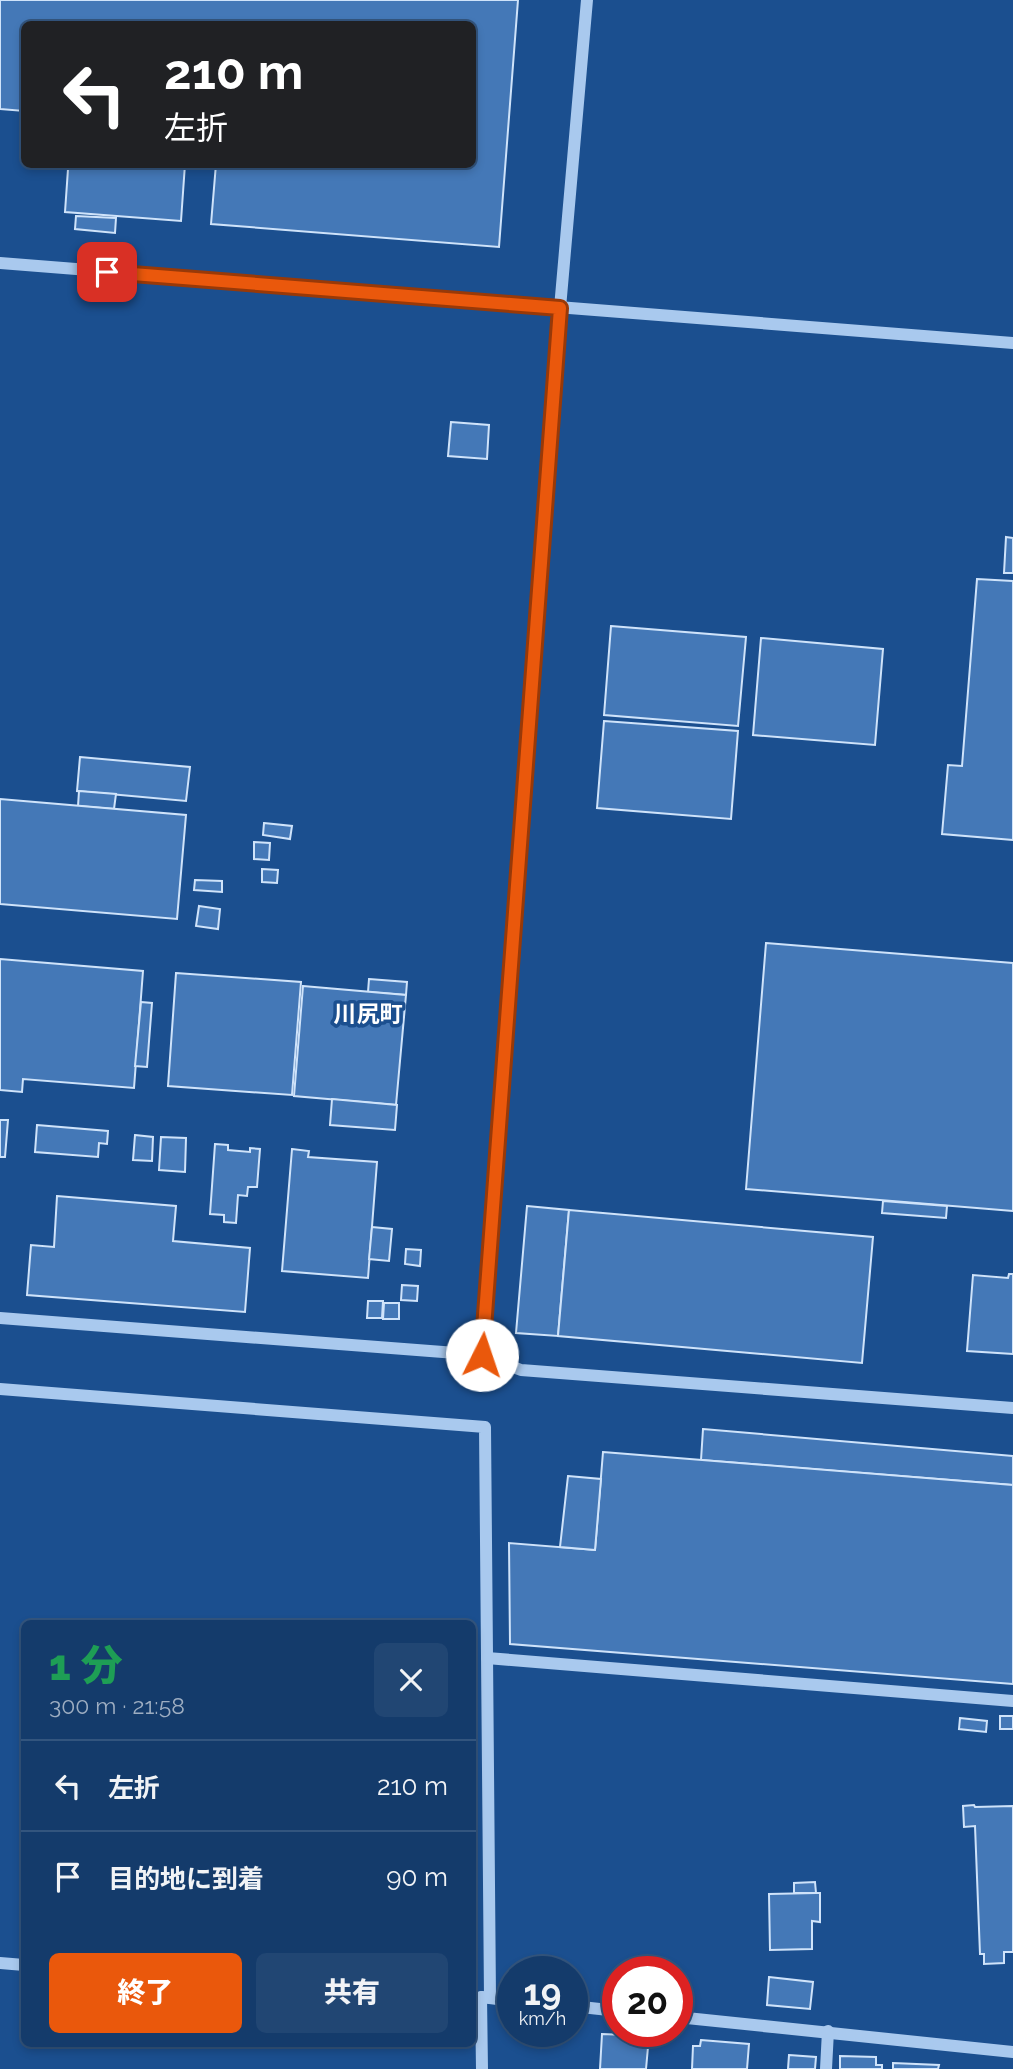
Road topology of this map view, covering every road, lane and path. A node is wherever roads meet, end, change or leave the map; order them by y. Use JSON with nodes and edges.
{"nodes":[{"id":1,"x":587,"y":0,"type":"edge"},
{"id":2,"x":0,"y":263,"type":"edge"},
{"id":3,"x":560,"y":308,"type":"junction"},
{"id":4,"x":1013,"y":343,"type":"edge"},
{"id":5,"x":0,"y":1318,"type":"edge"},
{"id":6,"x":482,"y":1355,"type":"junction"},
{"id":7,"x":0,"y":1389,"type":"edge"},
{"id":8,"x":1013,"y":1408,"type":"edge"},
{"id":9,"x":487,"y":1658,"type":"junction"},
{"id":10,"x":1013,"y":1701,"type":"edge"},
{"id":11,"x":0,"y":1963,"type":"edge"},
{"id":12,"x":21,"y":1965,"type":"edge"},
{"id":13,"x":481,"y":1997,"type":"edge"},
{"id":14,"x":693,"y":2018,"type":"edge"},
{"id":15,"x":828,"y":2031,"type":"junction"},
{"id":16,"x":1013,"y":2052,"type":"edge"},
{"id":17,"x":482,"y":2069,"type":"edge"},
{"id":18,"x":826,"y":2069,"type":"edge"}],
"edges":[{"from":1,"to":3,"type":"street"},
{"from":2,"to":3,"type":"street"},
{"from":3,"to":4,"type":"street"},
{"from":3,"to":6,"type":"street"},
{"from":5,"to":6,"type":"street"},
{"from":6,"to":8,"type":"street"},
{"from":7,"to":9,"type":"street"},
{"from":9,"to":10,"type":"street"},
{"from":9,"to":13,"type":"street"},
{"from":11,"to":12,"type":"street"},
{"from":13,"to":17,"type":"street"},
{"from":14,"to":15,"type":"street"},
{"from":15,"to":16,"type":"street"},
{"from":15,"to":18,"type":"street"}]}
